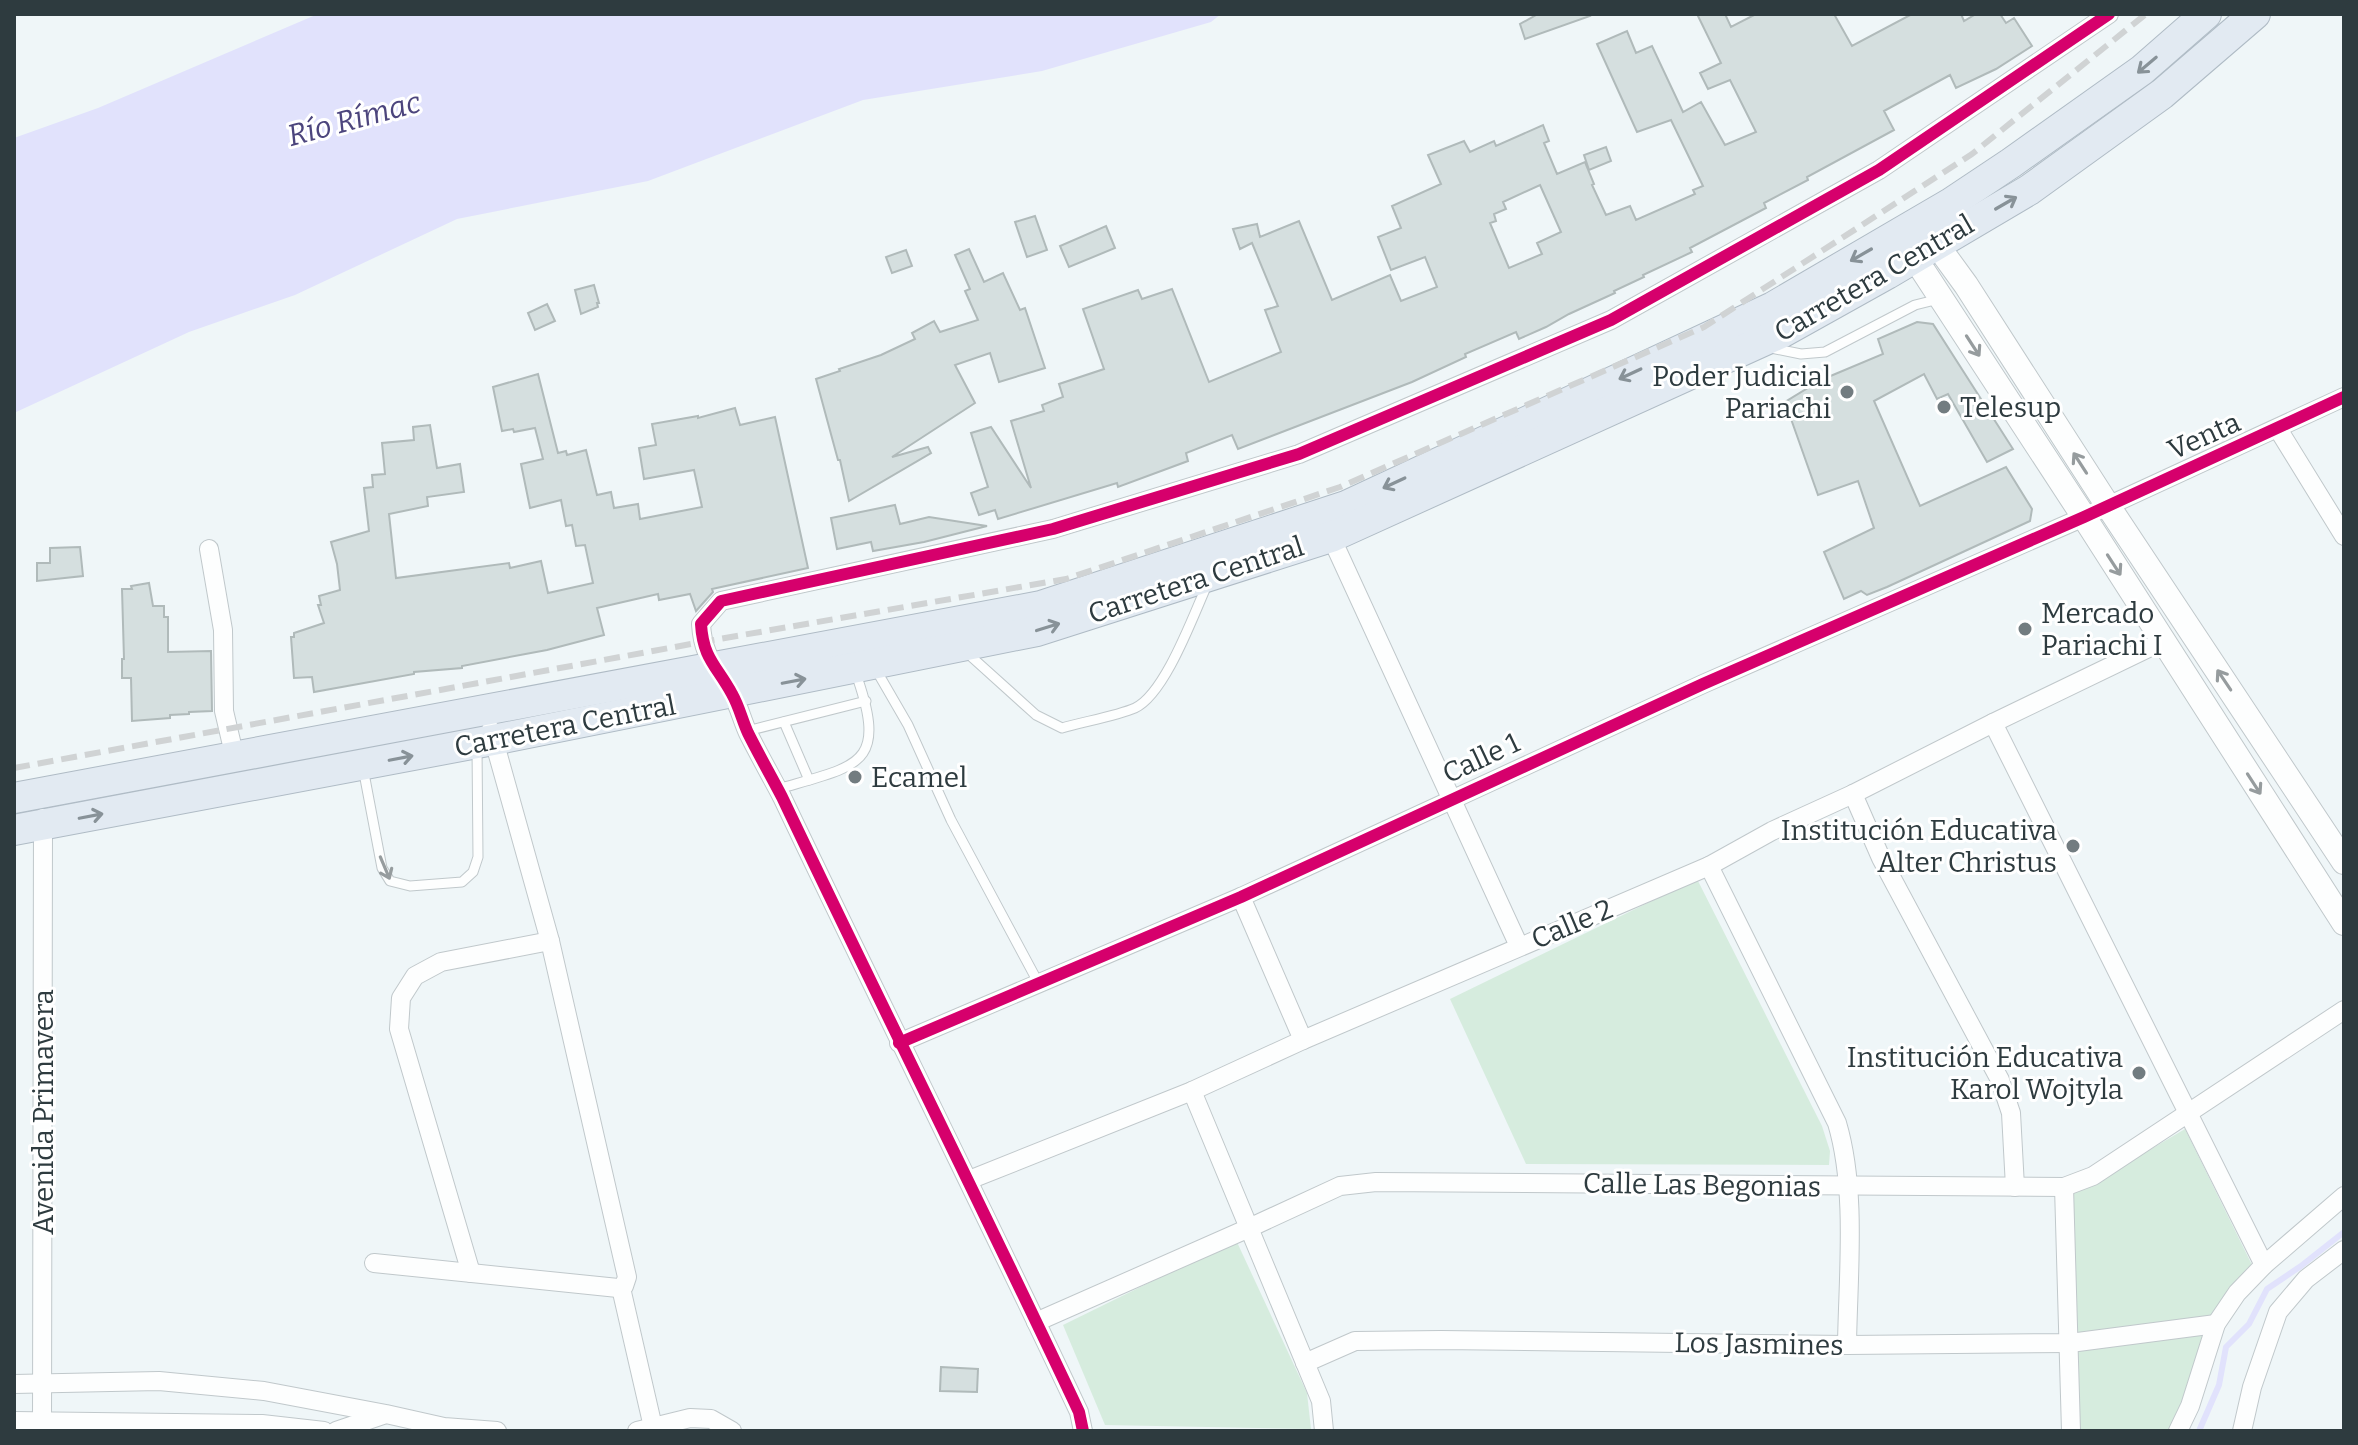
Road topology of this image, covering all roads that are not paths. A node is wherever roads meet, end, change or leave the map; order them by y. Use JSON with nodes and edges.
{"nodes":[{"id":1,"x":2109,"y":14,"type":"edge"},
{"id":2,"x":2206,"y":14,"type":"edge"},
{"id":3,"x":2255,"y":14,"type":"edge"},
{"id":4,"x":1918,"y":239,"type":"junction"},
{"id":5,"x":1966,"y":285,"type":"junction"},
{"id":6,"x":1942,"y":298,"type":"junction"},
{"id":7,"x":1756,"y":345,"type":"junction"},
{"id":8,"x":2344,"y":397,"type":"edge"},
{"id":9,"x":2278,"y":429,"type":"junction"},
{"id":10,"x":2108,"y":506,"type":"junction"},
{"id":11,"x":2084,"y":517,"type":"junction"},
{"id":12,"x":1311,"y":535,"type":"junction"},
{"id":13,"x":2344,"y":536,"type":"edge"},
{"id":14,"x":209,"y":549,"type":"dead end"},
{"id":15,"x":1211,"y":575,"type":"junction"},
{"id":16,"x":956,"y":635,"type":"junction"},
{"id":17,"x":2163,"y":641,"type":"junction"},
{"id":18,"x":864,"y":666,"type":"junction"},
{"id":19,"x":714,"y":668,"type":"junction"},
{"id":20,"x":732,"y":693,"type":"junction"},
{"id":21,"x":866,"y":701,"type":"junction"},
{"id":22,"x":485,"y":711,"type":"junction"},
{"id":23,"x":784,"y":722,"type":"junction"},
{"id":24,"x":1993,"y":723,"type":"junction"},
{"id":25,"x":747,"y":731,"type":"junction"},
{"id":26,"x":485,"y":742,"type":"junction"},
{"id":27,"x":235,"y":758,"type":"junction"},
{"id":28,"x":362,"y":765,"type":"junction"},
{"id":29,"x":809,"y":780,"type":"junction"},
{"id":30,"x":778,"y":789,"type":"junction"},
{"id":31,"x":1853,"y":794,"type":"junction"},
{"id":32,"x":27,"y":796,"type":"edge"},
{"id":33,"x":1451,"y":798,"type":"junction"},
{"id":34,"x":44,"y":825,"type":"junction"},
{"id":35,"x":14,"y":830,"type":"edge"},
{"id":36,"x":2344,"y":862,"type":"edge"},
{"id":37,"x":1709,"y":866,"type":"junction"},
{"id":38,"x":1241,"y":897,"type":"junction"},
{"id":39,"x":2344,"y":923,"type":"edge"},
{"id":40,"x":550,"y":941,"type":"junction"},
{"id":41,"x":1519,"y":946,"type":"junction"},
{"id":42,"x":1039,"y":984,"type":"junction"},
{"id":43,"x":2344,"y":1010,"type":"edge"},
{"id":44,"x":1303,"y":1040,"type":"junction"},
{"id":45,"x":899,"y":1043,"type":"junction"},
{"id":46,"x":1192,"y":1091,"type":"junction"},
{"id":47,"x":2189,"y":1114,"type":"junction"},
{"id":48,"x":969,"y":1180,"type":"junction"},
{"id":49,"x":1849,"y":1187,"type":"junction"},
{"id":50,"x":2015,"y":1187,"type":"junction"},
{"id":51,"x":2064,"y":1187,"type":"junction"},
{"id":52,"x":2344,"y":1196,"type":"edge"},
{"id":53,"x":1249,"y":1228,"type":"junction"},
{"id":54,"x":2344,"y":1250,"type":"edge"},
{"id":55,"x":374,"y":1263,"type":"dead end"},
{"id":56,"x":2264,"y":1265,"type":"junction"},
{"id":57,"x":471,"y":1273,"type":"junction"},
{"id":58,"x":621,"y":1288,"type":"junction"},
{"id":59,"x":1036,"y":1322,"type":"junction"},
{"id":60,"x":2216,"y":1324,"type":"junction"},
{"id":61,"x":2070,"y":1343,"type":"junction"},
{"id":62,"x":1847,"y":1345,"type":"junction"},
{"id":63,"x":1305,"y":1363,"type":"junction"},
{"id":64,"x":42,"y":1383,"type":"junction"},
{"id":65,"x":14,"y":1384,"type":"edge"},
{"id":66,"x":386,"y":1414,"type":"junction"},
{"id":67,"x":14,"y":1421,"type":"edge"},
{"id":68,"x":42,"y":1426,"type":"edge"},
{"id":69,"x":645,"y":1429,"type":"edge"},
{"id":70,"x":324,"y":1431,"type":"edge"},
{"id":71,"x":336,"y":1431,"type":"edge"},
{"id":72,"x":497,"y":1431,"type":"edge"},
{"id":73,"x":732,"y":1431,"type":"edge"},
{"id":74,"x":1083,"y":1431,"type":"edge"},
{"id":75,"x":1324,"y":1431,"type":"edge"},
{"id":76,"x":2071,"y":1431,"type":"edge"},
{"id":77,"x":2178,"y":1431,"type":"edge"},
{"id":78,"x":2242,"y":1431,"type":"edge"}],
"edges":[{"from":1,"to":19,"type":"street"},
{"from":2,"to":4,"type":"highway","name":"Carretera Central","one_way":true},
{"from":4,"to":3,"type":"highway","name":"Carretera Central","one_way":true},
{"from":4,"to":5,"type":"street"},
{"from":4,"to":6,"type":"street"},
{"from":4,"to":7,"type":"highway","name":"Carretera Central"},
{"from":4,"to":12,"type":"highway","name":"Carretera Central","one_way":true},
{"from":5,"to":6,"type":"street"},
{"from":10,"to":5,"type":"street","one_way":true},
{"from":6,"to":7,"type":"lane"},
{"from":6,"to":11,"type":"street","one_way":true},
{"from":7,"to":12,"type":"highway","name":"Carretera Central"},
{"from":8,"to":9,"type":"street","name":"Venta"},
{"from":9,"to":10,"type":"street","name":"Venta"},
{"from":9,"to":13,"type":"street"},
{"from":10,"to":11,"type":"street","name":"Venta"},
{"from":36,"to":10,"type":"street","one_way":true},
{"from":11,"to":17,"type":"street","one_way":true},
{"from":11,"to":33,"type":"street","name":"Calle 1"},
{"from":12,"to":15,"type":"highway","name":"Carretera Central"},
{"from":12,"to":16,"type":"highway","name":"Carretera Central"},
{"from":12,"to":33,"type":"street"},
{"from":14,"to":27,"type":"street"},
{"from":16,"to":15,"type":"highway","name":"Carretera Central","one_way":true},
{"from":15,"to":16,"type":"lane"},
{"from":16,"to":18,"type":"highway","name":"Carretera Central"},
{"from":16,"to":19,"type":"highway","name":"Carretera Central"},
{"from":17,"to":24,"type":"street","name":"Calle 2"},
{"from":17,"to":39,"type":"street","one_way":true},
{"from":20,"to":18,"type":"highway","name":"Carretera Central","one_way":true},
{"from":18,"to":21,"type":"lane"},
{"from":18,"to":42,"type":"lane"},
{"from":19,"to":20,"type":"street"},
{"from":19,"to":22,"type":"highway","name":"Carretera Central"},
{"from":20,"to":25,"type":"street"},
{"from":20,"to":26,"type":"highway","name":"Carretera Central"},
{"from":21,"to":23,"type":"lane"},
{"from":21,"to":29,"type":"lane"},
{"from":22,"to":26,"type":"street"},
{"from":22,"to":27,"type":"highway","name":"Carretera Central"},
{"from":23,"to":25,"type":"lane"},
{"from":23,"to":29,"type":"lane"},
{"from":24,"to":31,"type":"street","name":"Calle 2"},
{"from":24,"to":47,"type":"street"},
{"from":25,"to":30,"type":"street"},
{"from":28,"to":26,"type":"highway","name":"Carretera Central","one_way":true},
{"from":28,"to":26,"type":"lane","one_way":true},
{"from":26,"to":40,"type":"street"},
{"from":27,"to":32,"type":"highway","name":"Carretera Central"},
{"from":34,"to":28,"type":"highway","name":"Carretera Central","one_way":true},
{"from":29,"to":30,"type":"lane"},
{"from":30,"to":45,"type":"street"},
{"from":31,"to":37,"type":"street","name":"Calle 2"},
{"from":31,"to":50,"type":"street"},
{"from":32,"to":34,"type":"street","name":"Avenida Primavera"},
{"from":33,"to":38,"type":"street","name":"Calle 1"},
{"from":33,"to":41,"type":"street"},
{"from":34,"to":35,"type":"highway","name":"Carretera Central"},
{"from":34,"to":64,"type":"street","name":"Avenida Primavera"},
{"from":37,"to":41,"type":"street","name":"Calle 2"},
{"from":37,"to":49,"type":"street"},
{"from":38,"to":42,"type":"street","name":"Calle 1"},
{"from":38,"to":44,"type":"street"},
{"from":40,"to":57,"type":"street"},
{"from":40,"to":58,"type":"street"},
{"from":41,"to":44,"type":"street","name":"Calle 2"},
{"from":42,"to":45,"type":"street","name":"Calle 1"},
{"from":43,"to":47,"type":"street","name":"Calle Las Begonias"},
{"from":44,"to":46,"type":"street","name":"Calle 2"},
{"from":45,"to":48,"type":"street"},
{"from":46,"to":48,"type":"street","name":"Calle 2"},
{"from":46,"to":53,"type":"street"},
{"from":47,"to":51,"type":"street","name":"Calle Las Begonias"},
{"from":47,"to":56,"type":"street"},
{"from":48,"to":59,"type":"street"},
{"from":49,"to":50,"type":"street","name":"Calle Las Begonias"},
{"from":49,"to":53,"type":"street","name":"Calle Las Begonias"},
{"from":49,"to":62,"type":"street"},
{"from":50,"to":51,"type":"street","name":"Calle Las Begonias"},
{"from":51,"to":61,"type":"street"},
{"from":52,"to":56,"type":"street"},
{"from":53,"to":59,"type":"street","name":"Calle Las Begonias"},
{"from":53,"to":63,"type":"street"},
{"from":54,"to":78,"type":"street"},
{"from":55,"to":57,"type":"street"},
{"from":56,"to":60,"type":"street"},
{"from":57,"to":58,"type":"street"},
{"from":58,"to":69,"type":"street"},
{"from":59,"to":74,"type":"street"},
{"from":60,"to":61,"type":"street","name":"Los Jasmines"},
{"from":60,"to":77,"type":"street"},
{"from":61,"to":62,"type":"street","name":"Los Jasmines"},
{"from":61,"to":76,"type":"street"},
{"from":62,"to":63,"type":"street","name":"Los Jasmines"},
{"from":63,"to":75,"type":"street"},
{"from":64,"to":65,"type":"street"},
{"from":64,"to":66,"type":"street"},
{"from":64,"to":68,"type":"street","name":"Avenida Primavera"},
{"from":66,"to":71,"type":"street"},
{"from":66,"to":72,"type":"street"},
{"from":67,"to":68,"type":"street"},
{"from":68,"to":70,"type":"street"},
{"from":69,"to":73,"type":"street"}]}
